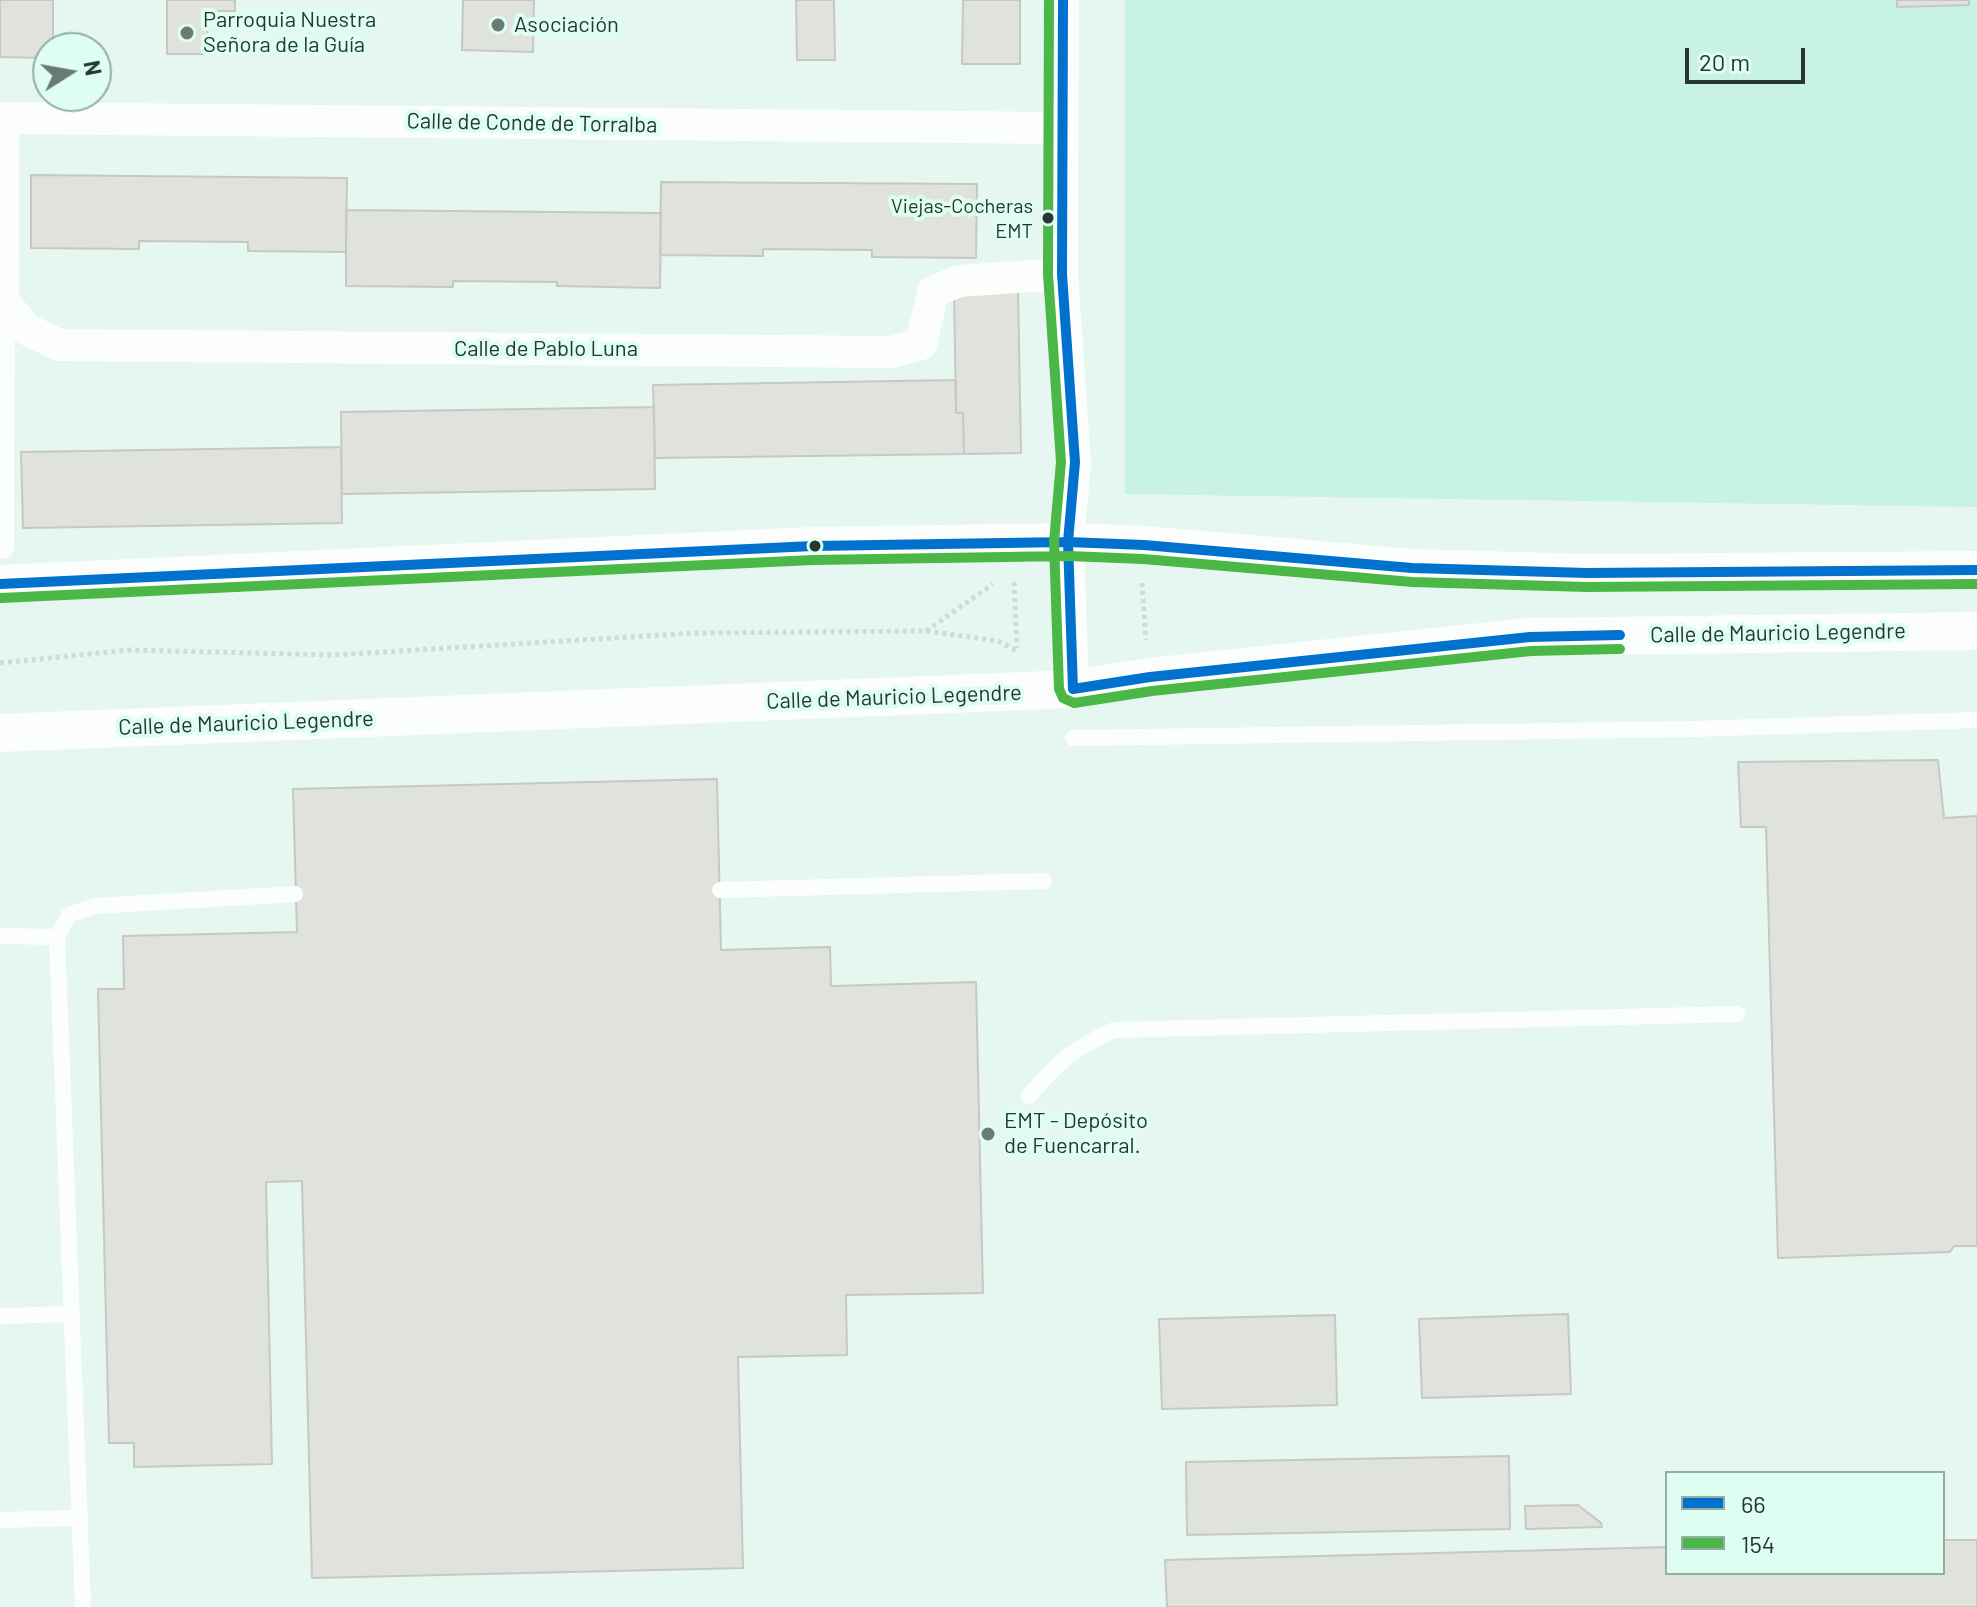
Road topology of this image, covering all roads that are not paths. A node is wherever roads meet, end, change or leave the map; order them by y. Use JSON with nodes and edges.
{"nodes":[{"id":1,"x":1063,"y":0,"type":"edge"},
{"id":2,"x":1,"y":118,"type":"edge"},
{"id":3,"x":1063,"y":128,"type":"junction"},
{"id":4,"x":1062,"y":274,"type":"junction"},
{"id":5,"x":3,"y":301,"type":"junction"},
{"id":6,"x":1068,"y":542,"type":"junction"},
{"id":7,"x":2,"y":547,"type":"edge"},
{"id":8,"x":1977,"y":570,"type":"edge"},
{"id":9,"x":0,"y":584,"type":"edge"},
{"id":10,"x":1977,"y":631,"type":"edge"},
{"id":11,"x":1073,"y":689,"type":"junction"},
{"id":12,"x":1977,"y":720,"type":"edge"},
{"id":13,"x":0,"y":733,"type":"edge"},
{"id":14,"x":1073,"y":738,"type":"dead end"},
{"id":15,"x":1044,"y":881,"type":"dead end"},
{"id":16,"x":720,"y":890,"type":"dead end"},
{"id":17,"x":295,"y":894,"type":"dead end"},
{"id":18,"x":0,"y":936,"type":"edge"},
{"id":19,"x":57,"y":937,"type":"junction"},
{"id":20,"x":1737,"y":1014,"type":"dead end"},
{"id":21,"x":1029,"y":1096,"type":"dead end"},
{"id":22,"x":72,"y":1314,"type":"junction"},
{"id":23,"x":0,"y":1316,"type":"edge"},
{"id":24,"x":80,"y":1518,"type":"junction"},
{"id":25,"x":0,"y":1520,"type":"edge"},
{"id":26,"x":83,"y":1607,"type":"edge"}],
"edges":[{"from":1,"to":3,"type":"street"},
{"from":2,"to":3,"type":"street","name":"Calle de Conde de Torralba"},
{"from":2,"to":5,"type":"street"},
{"from":3,"to":4,"type":"street"},
{"from":4,"to":5,"type":"street","name":"Calle de Pablo Luna"},
{"from":4,"to":6,"type":"street"},
{"from":5,"to":7,"type":"street"},
{"from":6,"to":8,"type":"street"},
{"from":6,"to":9,"type":"street"},
{"from":6,"to":11,"type":"street"},
{"from":10,"to":11,"type":"street","name":"Calle de Mauricio Legendre"},
{"from":11,"to":13,"type":"street","name":"Calle de Mauricio Legendre"},
{"from":12,"to":14,"type":"lane"},
{"from":15,"to":16,"type":"lane"},
{"from":17,"to":19,"type":"lane"},
{"from":18,"to":19,"type":"lane"},
{"from":19,"to":22,"type":"lane"},
{"from":20,"to":21,"type":"lane"},
{"from":22,"to":23,"type":"lane"},
{"from":22,"to":24,"type":"lane"},
{"from":24,"to":25,"type":"lane"},
{"from":24,"to":26,"type":"lane"}]}
